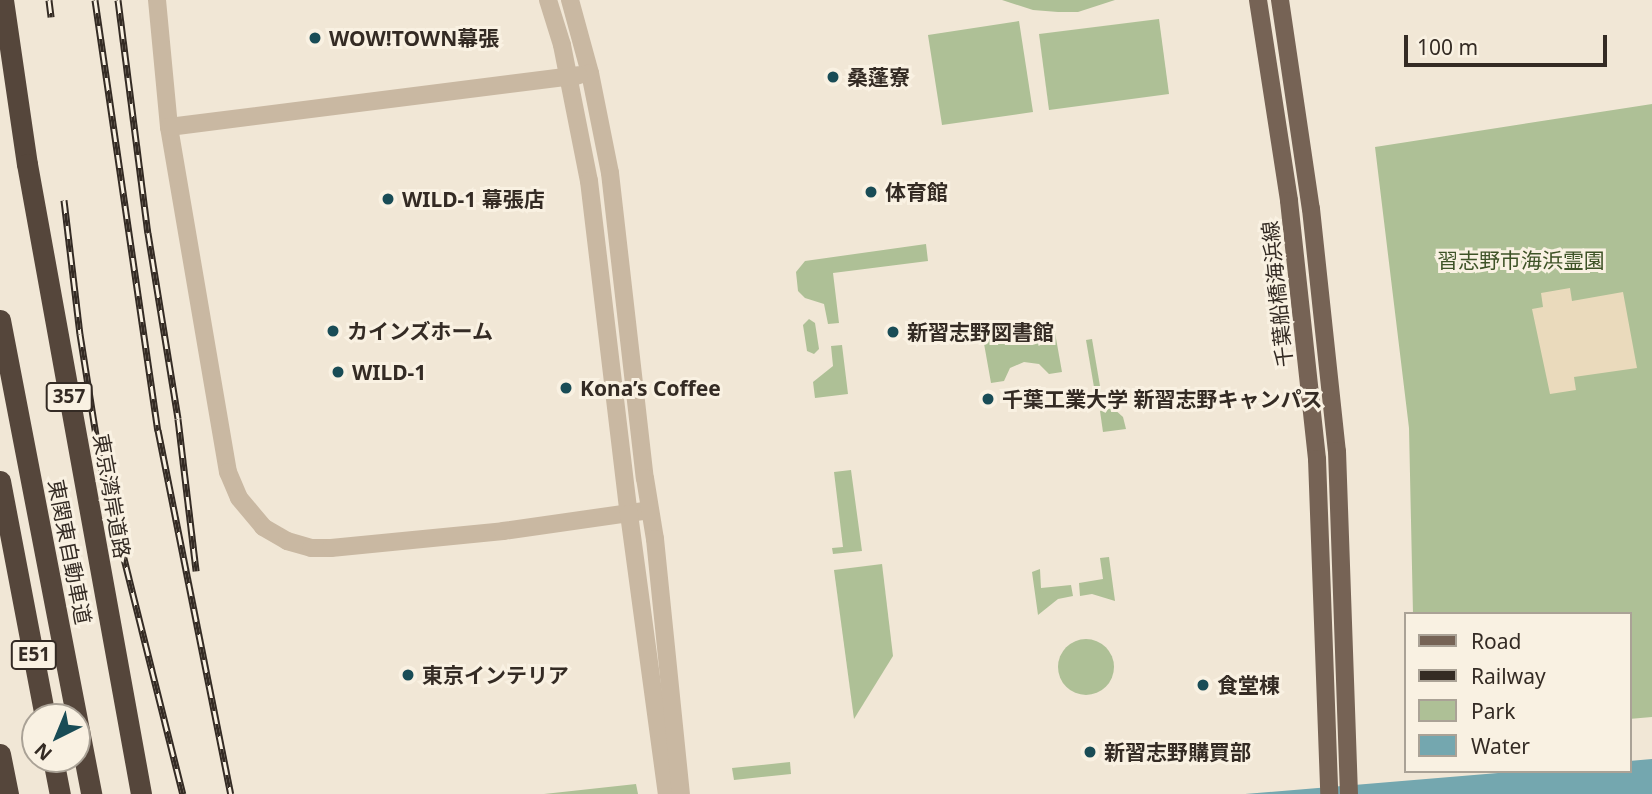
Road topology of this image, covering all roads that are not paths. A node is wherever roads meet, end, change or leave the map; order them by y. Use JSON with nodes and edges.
{"nodes":[{"id":1,"x":3,"y":0,"type":"edge"},
{"id":2,"x":157,"y":0,"type":"edge"},
{"id":3,"x":548,"y":0,"type":"edge"},
{"id":4,"x":570,"y":0,"type":"edge"},
{"id":5,"x":1258,"y":0,"type":"edge"},
{"id":6,"x":1280,"y":0,"type":"edge"},
{"id":7,"x":590,"y":74,"type":"junction"},
{"id":8,"x":569,"y":76,"type":"junction"},
{"id":9,"x":169,"y":127,"type":"junction"},
{"id":10,"x":0,"y":320,"type":"edge"},
{"id":11,"x":0,"y":481,"type":"edge"},
{"id":12,"x":650,"y":510,"type":"junction"},
{"id":13,"x":629,"y":514,"type":"junction"},
{"id":14,"x":42,"y":703,"type":"edge"},
{"id":15,"x":0,"y":754,"type":"edge"},
{"id":16,"x":56,"y":773,"type":"edge"},
{"id":17,"x":1350,"y":788,"type":"edge"},
{"id":18,"x":1329,"y":789,"type":"edge"},
{"id":19,"x":8,"y":794,"type":"edge"},
{"id":20,"x":60,"y":794,"type":"edge"},
{"id":21,"x":92,"y":794,"type":"edge"},
{"id":22,"x":141,"y":794,"type":"edge"},
{"id":23,"x":667,"y":794,"type":"edge"},
{"id":24,"x":681,"y":794,"type":"edge"}],
"edges":[{"from":1,"to":22,"type":"highway","name":"東京湾岸道路","number":"357"},
{"from":2,"to":9,"type":"street"},
{"from":3,"to":8,"type":"street"},
{"from":4,"to":7,"type":"street"},
{"from":5,"to":18,"type":"main road","name":"千葉船橋海浜線"},
{"from":6,"to":17,"type":"main road","name":"千葉船橋海浜線"},
{"from":7,"to":8,"type":"street"},
{"from":7,"to":12,"type":"street"},
{"from":8,"to":9,"type":"street"},
{"from":8,"to":13,"type":"street"},
{"from":9,"to":13,"type":"street"},
{"from":10,"to":21,"type":"highway","name":"東関東自動車道","number":"E51"},
{"from":11,"to":14,"type":"highway","number":"E51"},
{"from":12,"to":13,"type":"street"},
{"from":12,"to":24,"type":"street"},
{"from":13,"to":23,"type":"street"},
{"from":15,"to":19,"type":"highway"},
{"from":16,"to":20,"type":"highway"}]}
